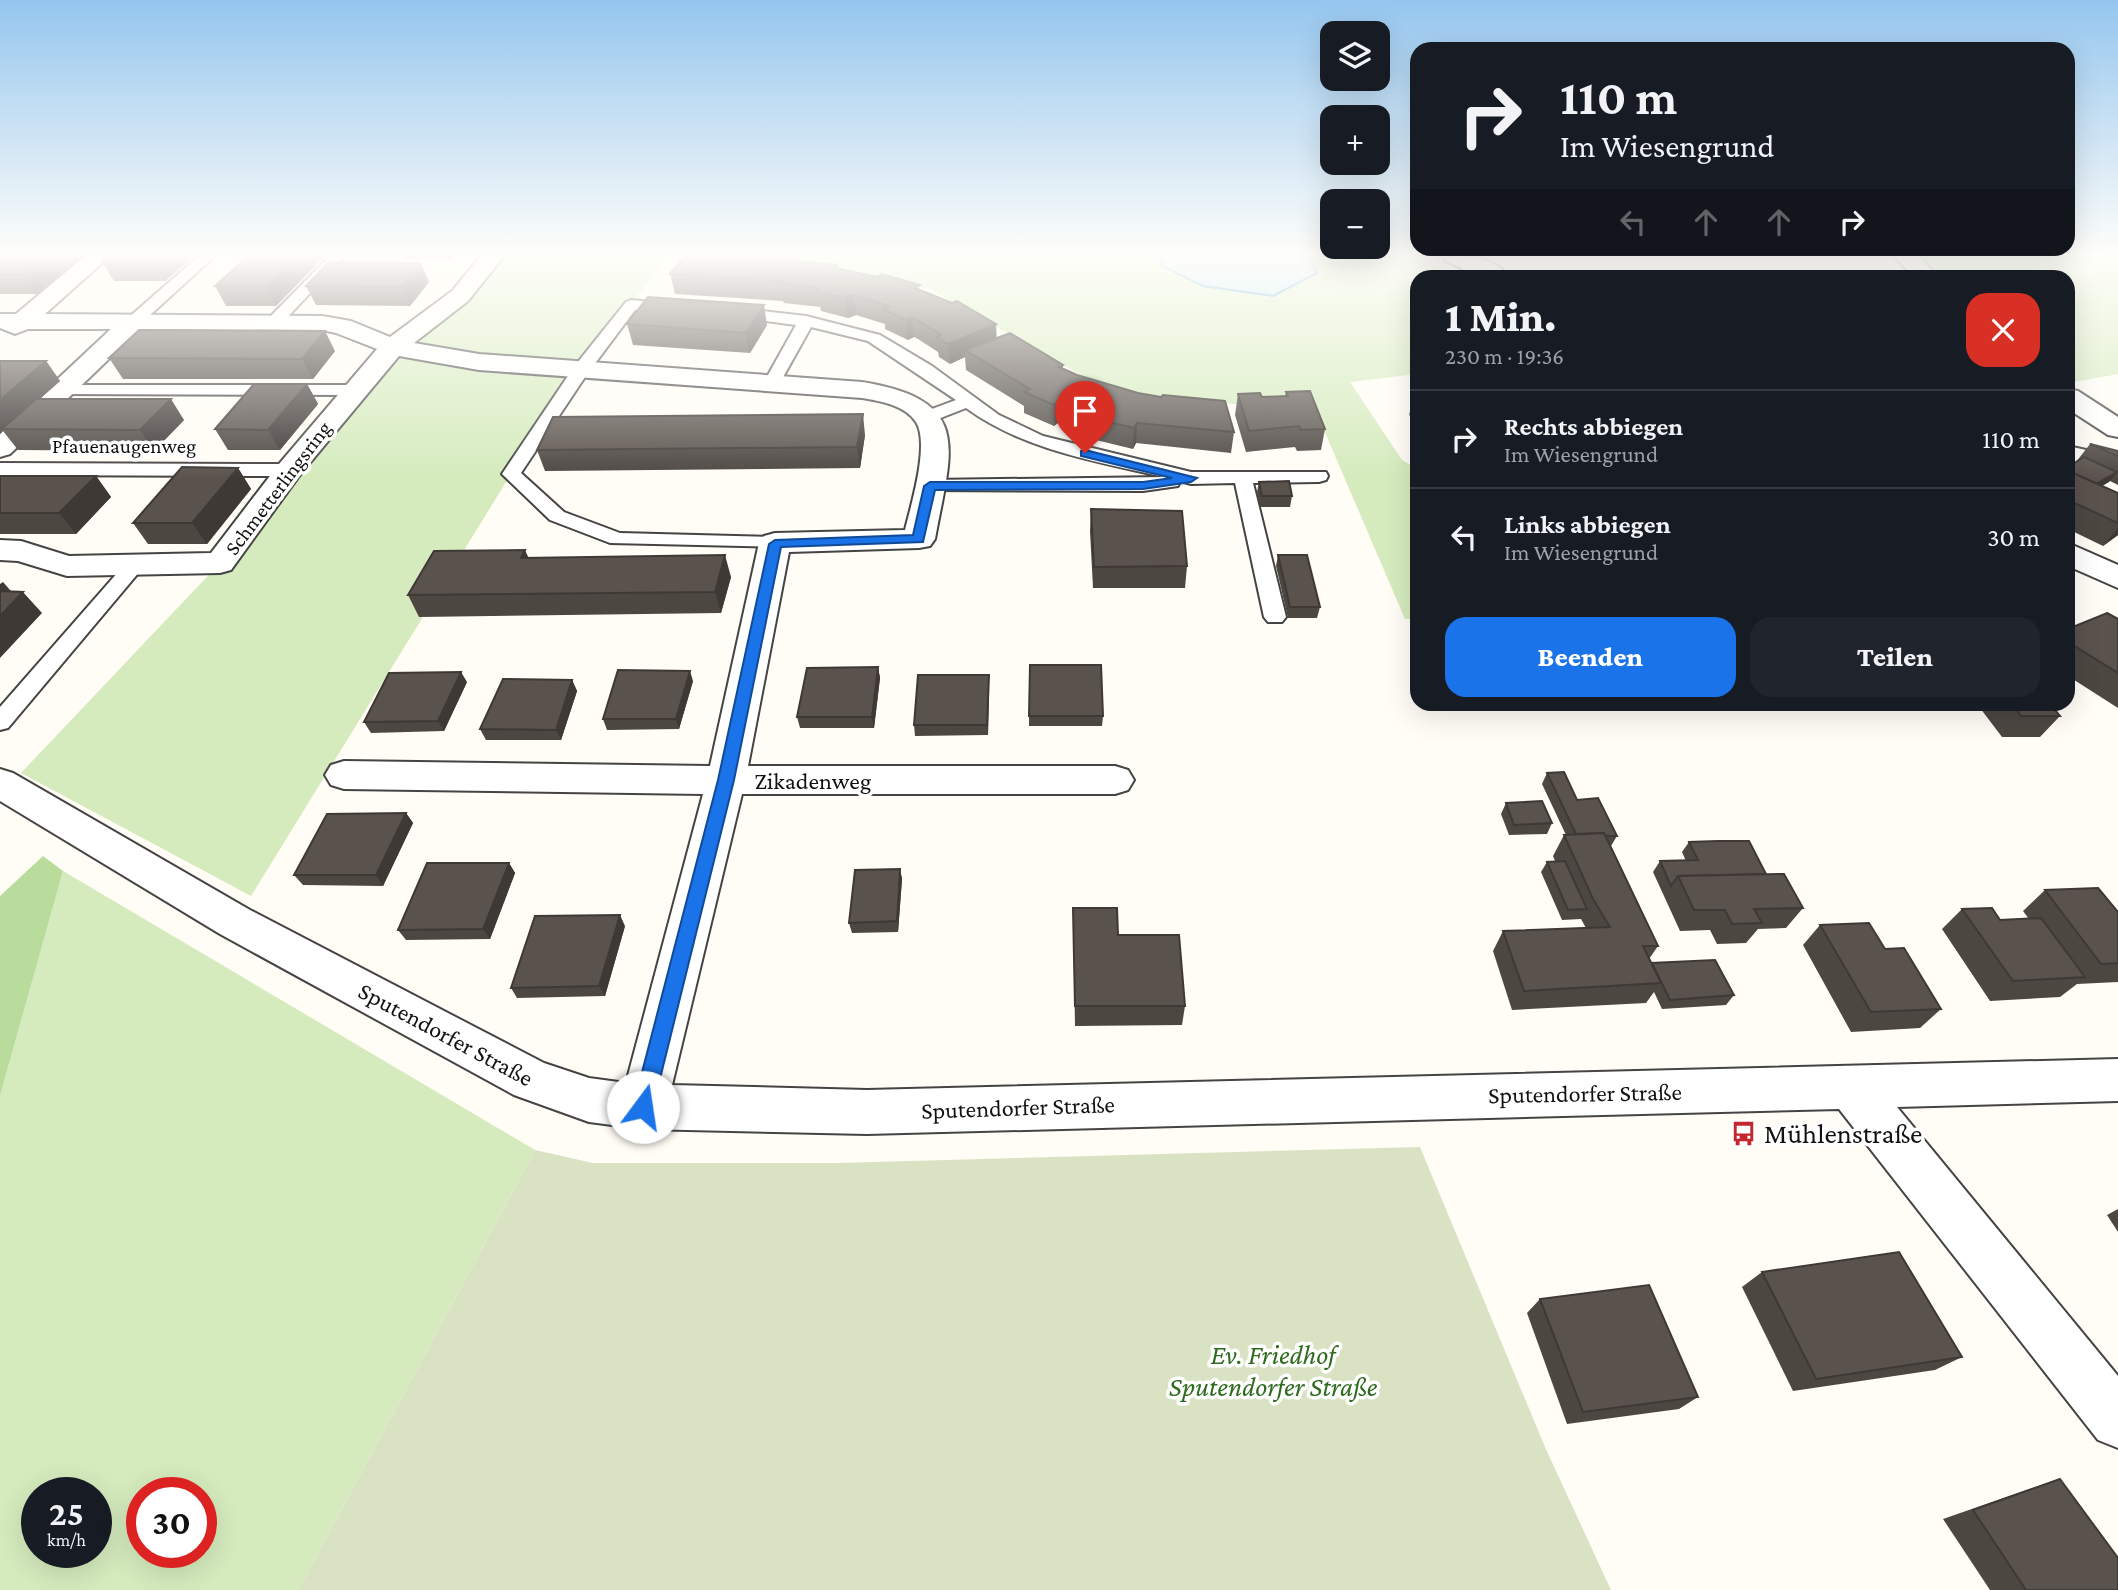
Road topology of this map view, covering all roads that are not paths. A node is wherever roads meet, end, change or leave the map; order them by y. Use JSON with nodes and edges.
{"nodes":[{"id":1,"x":123,"y":330,"type":"edge"},
{"id":2,"x":352,"y":330,"type":"edge"},
{"id":3,"x":415,"y":330,"type":"edge"},
{"id":4,"x":611,"y":330,"type":"edge"},
{"id":5,"x":801,"y":330,"type":"edge"},
{"id":6,"x":843,"y":330,"type":"edge"},
{"id":7,"x":393,"y":347,"type":"junction"},
{"id":8,"x":580,"y":370,"type":"junction"},
{"id":9,"x":771,"y":384,"type":"junction"},
{"id":10,"x":60,"y":390,"type":"junction"},
{"id":11,"x":354,"y":390,"type":"junction"},
{"id":12,"x":968,"y":401,"type":"junction"},
{"id":13,"x":2075,"y":401,"type":"edge"},
{"id":14,"x":927,"y":417,"type":"junction"},
{"id":15,"x":2118,"y":429,"type":"edge"},
{"id":16,"x":0,"y":448,"type":"edge"},
{"id":17,"x":2075,"y":456,"type":"edge"},
{"id":18,"x":2118,"y":466,"type":"edge"},
{"id":19,"x":0,"y":468,"type":"edge"},
{"id":20,"x":289,"y":470,"type":"junction"},
{"id":21,"x":1319,"y":476,"type":"dead end"},
{"id":22,"x":1191,"y":478,"type":"junction"},
{"id":23,"x":1243,"y":479,"type":"junction"},
{"id":24,"x":930,"y":486,"type":"junction"},
{"id":25,"x":775,"y":544,"type":"junction"},
{"id":26,"x":0,"y":550,"type":"edge"},
{"id":27,"x":2075,"y":556,"type":"edge"},
{"id":28,"x":133,"y":567,"type":"junction"},
{"id":29,"x":2118,"y":578,"type":"edge"},
{"id":30,"x":1275,"y":617,"type":"dead end"},
{"id":31,"x":0,"y":722,"type":"edge"},
{"id":32,"x":344,"y":775,"type":"dead end"},
{"id":33,"x":1115,"y":779,"type":"dead end"},
{"id":34,"x":726,"y":780,"type":"junction"},
{"id":35,"x":0,"y":783,"type":"edge"},
{"id":36,"x":2118,"y":1080,"type":"edge"},
{"id":37,"x":1850,"y":1086,"type":"junction"},
{"id":38,"x":643,"y":1107,"type":"junction"},
{"id":39,"x":2118,"y":1420,"type":"edge"}],
"edges":[{"from":1,"to":10,"type":"street"},
{"from":2,"to":7,"type":"street"},
{"from":3,"to":7,"type":"street","name":"Schmetterlingsring"},
{"from":4,"to":8,"type":"lane"},
{"from":5,"to":9,"type":"lane"},
{"from":6,"to":12,"type":"lane"},
{"from":7,"to":8,"type":"street"},
{"from":7,"to":11,"type":"street","name":"Schmetterlingsring"},
{"from":8,"to":9,"type":"street"},
{"from":8,"to":25,"type":"lane"},
{"from":9,"to":14,"type":"street"},
{"from":10,"to":11,"type":"lane"},
{"from":10,"to":16,"type":"street"},
{"from":11,"to":20,"type":"street","name":"Schmetterlingsring"},
{"from":12,"to":14,"type":"lane"},
{"from":12,"to":22,"type":"lane"},
{"from":13,"to":15,"type":"street"},
{"from":14,"to":24,"type":"street"},
{"from":17,"to":18,"type":"street"},
{"from":19,"to":20,"type":"lane","name":"Pfauenaugenweg"},
{"from":20,"to":28,"type":"street","name":"Schmetterlingsring"},
{"from":21,"to":23,"type":"lane"},
{"from":22,"to":23,"type":"lane"},
{"from":22,"to":24,"type":"lane"},
{"from":23,"to":30,"type":"lane"},
{"from":24,"to":25,"type":"street"},
{"from":25,"to":34,"type":"street"},
{"from":26,"to":28,"type":"street","name":"Schmetterlingsring"},
{"from":27,"to":29,"type":"street"},
{"from":28,"to":31,"type":"lane"},
{"from":32,"to":34,"type":"street","name":"Zikadenweg"},
{"from":33,"to":34,"type":"street","name":"Zikadenweg"},
{"from":34,"to":38,"type":"street"},
{"from":35,"to":38,"type":"street","name":"Sputendorfer Straße"},
{"from":36,"to":37,"type":"street","name":"Sputendorfer Straße"},
{"from":37,"to":38,"type":"street","name":"Sputendorfer Straße"},
{"from":37,"to":39,"type":"street"}]}
